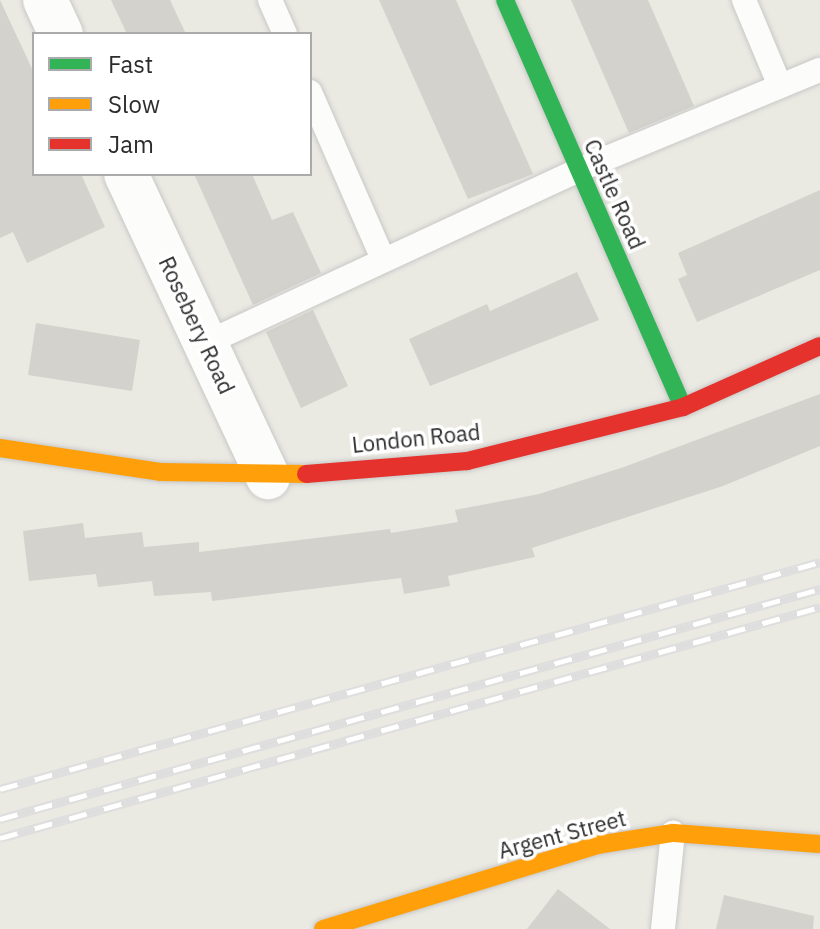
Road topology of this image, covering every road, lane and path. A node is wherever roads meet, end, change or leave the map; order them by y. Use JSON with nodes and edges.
{"nodes":[{"id":1,"x":45,"y":0,"type":"edge"},
{"id":2,"x":270,"y":0,"type":"edge"},
{"id":3,"x":505,"y":0,"type":"edge"},
{"id":4,"x":744,"y":0,"type":"edge"},
{"id":5,"x":60,"y":32,"type":"edge"},
{"id":6,"x":284,"y":32,"type":"edge"},
{"id":7,"x":820,"y":70,"type":"edge"},
{"id":8,"x":780,"y":86,"type":"junction"},
{"id":9,"x":312,"y":97,"type":"edge"},
{"id":10,"x":578,"y":170,"type":"junction"},
{"id":11,"x":127,"y":176,"type":"edge"},
{"id":12,"x":382,"y":257,"type":"junction"},
{"id":13,"x":206,"y":343,"type":"junction"},
{"id":14,"x":820,"y":346,"type":"edge"},
{"id":15,"x":683,"y":407,"type":"junction"},
{"id":16,"x":0,"y":448,"type":"edge"},
{"id":17,"x":268,"y":477,"type":"junction"},
{"id":18,"x":673,"y":833,"type":"junction"},
{"id":19,"x":820,"y":844,"type":"edge"},
{"id":20,"x":323,"y":929,"type":"edge"},
{"id":21,"x":663,"y":929,"type":"edge"}],
"edges":[{"from":1,"to":5,"type":"street"},
{"from":2,"to":6,"type":"lane"},
{"from":3,"to":10,"type":"street","name":"Castle Road"},
{"from":4,"to":8,"type":"lane"},
{"from":7,"to":8,"type":"lane"},
{"from":8,"to":10,"type":"lane"},
{"from":9,"to":12,"type":"lane"},
{"from":10,"to":12,"type":"lane"},
{"from":10,"to":15,"type":"street","name":"Castle Road"},
{"from":11,"to":13,"type":"street","name":"Rosebery Road"},
{"from":12,"to":13,"type":"lane"},
{"from":13,"to":17,"type":"street","name":"Rosebery Road"},
{"from":14,"to":15,"type":"street","name":"London Road"},
{"from":15,"to":17,"type":"street","name":"London Road"},
{"from":16,"to":17,"type":"street","name":"London Road"},
{"from":18,"to":19,"type":"street","name":"Argent Street"},
{"from":18,"to":20,"type":"street","name":"Argent Street"},
{"from":18,"to":21,"type":"lane"}]}
